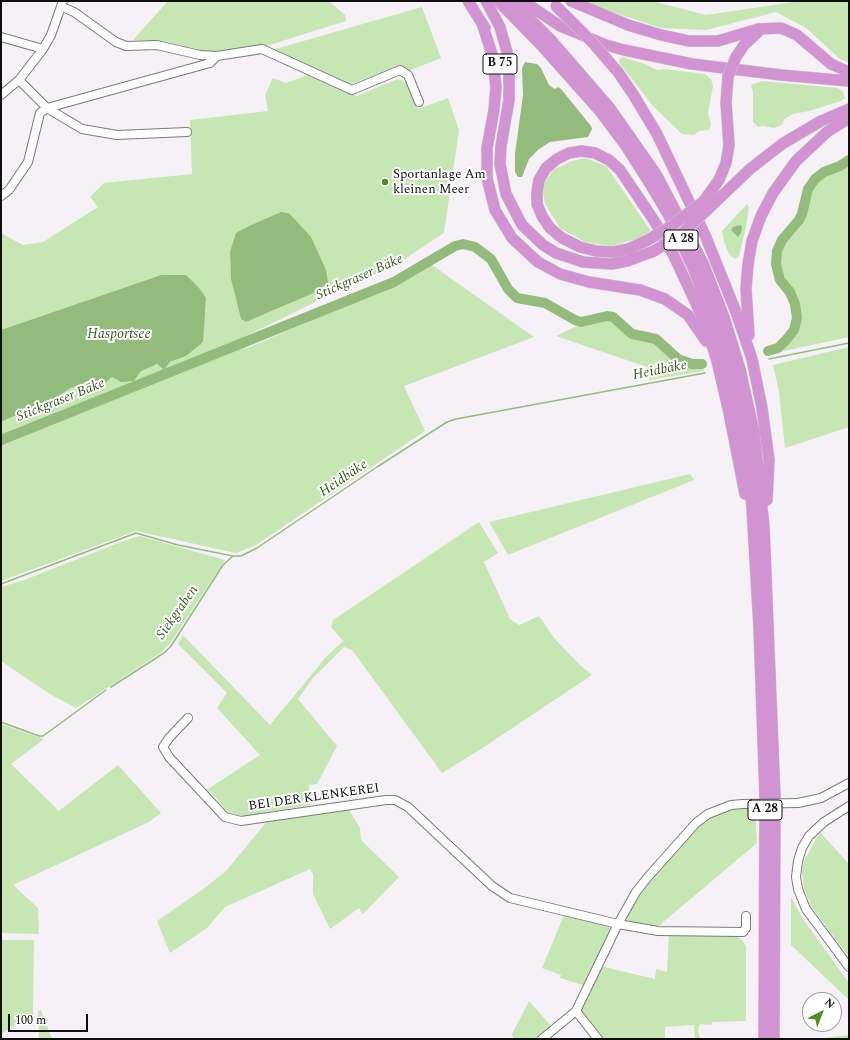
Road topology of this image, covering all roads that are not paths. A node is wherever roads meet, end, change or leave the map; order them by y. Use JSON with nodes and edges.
{"nodes":[{"id":1,"x":468,"y":1,"type":"edge"},
{"id":2,"x":486,"y":1,"type":"edge"},
{"id":3,"x":498,"y":1,"type":"edge"},
{"id":4,"x":512,"y":1,"type":"edge"},
{"id":5,"x":523,"y":1,"type":"edge"},
{"id":6,"x":572,"y":1,"type":"edge"},
{"id":7,"x":62,"y":4,"type":"edge"},
{"id":8,"x":553,"y":4,"type":"edge"},
{"id":9,"x":482,"y":23,"type":"junction"},
{"id":10,"x":770,"y":28,"type":"junction"},
{"id":11,"x":1,"y":37,"type":"edge"},
{"id":12,"x":43,"y":49,"type":"junction"},
{"id":13,"x":217,"y":56,"type":"junction"},
{"id":14,"x":849,"y":72,"type":"edge"},
{"id":15,"x":19,"y":80,"type":"junction"},
{"id":16,"x":849,"y":81,"type":"edge"},
{"id":17,"x":1,"y":95,"type":"edge"},
{"id":18,"x":419,"y":102,"type":"dead end"},
{"id":19,"x":47,"y":108,"type":"junction"},
{"id":20,"x":849,"y":108,"type":"edge"},
{"id":21,"x":508,"y":109,"type":"junction"},
{"id":22,"x":849,"y":118,"type":"edge"},
{"id":23,"x":187,"y":132,"type":"dead end"},
{"id":24,"x":1,"y":196,"type":"edge"},
{"id":25,"x":705,"y":206,"type":"junction"},
{"id":26,"x":752,"y":359,"type":"junction"},
{"id":27,"x":717,"y":361,"type":"junction"},
{"id":28,"x":759,"y":529,"type":"junction"},
{"id":29,"x":188,"y":718,"type":"dead end"},
{"id":30,"x":849,"y":783,"type":"edge"},
{"id":31,"x":849,"y":806,"type":"edge"},
{"id":32,"x":770,"y":915,"type":"junction"},
{"id":33,"x":746,"y":916,"type":"dead end"},
{"id":34,"x":618,"y":924,"type":"junction"},
{"id":35,"x":849,"y":967,"type":"edge"},
{"id":36,"x":576,"y":1011,"type":"junction"},
{"id":37,"x":542,"y":1039,"type":"edge"},
{"id":38,"x":598,"y":1039,"type":"edge"},
{"id":39,"x":764,"y":1039,"type":"edge"},
{"id":40,"x":774,"y":1039,"type":"edge"}],
"edges":[{"from":1,"to":9,"type":"highway"},
{"from":2,"to":21,"type":"highway"},
{"from":3,"to":28,"type":"highway","number":"A 28"},
{"from":4,"to":28,"type":"highway","number":"A 28"},
{"from":5,"to":16,"type":"highway"},
{"from":6,"to":10,"type":"highway"},
{"from":7,"to":12,"type":"street"},
{"from":7,"to":13,"type":"street"},
{"from":8,"to":26,"type":"highway","bridge":true},
{"from":9,"to":21,"type":"highway","number":"B 75"},
{"from":9,"to":27,"type":"highway"},
{"from":10,"to":14,"type":"highway"},
{"from":10,"to":25,"type":"highway","bridge":true},
{"from":11,"to":12,"type":"street"},
{"from":12,"to":15,"type":"street"},
{"from":13,"to":18,"type":"street"},
{"from":13,"to":19,"type":"street"},
{"from":15,"to":17,"type":"street"},
{"from":15,"to":19,"type":"street"},
{"from":19,"to":23,"type":"street"},
{"from":19,"to":24,"type":"street"},
{"from":20,"to":25,"type":"highway"},
{"from":21,"to":25,"type":"highway","bridge":true},
{"from":22,"to":26,"type":"highway"},
{"from":25,"to":27,"type":"highway","bridge":true},
{"from":26,"to":28,"type":"highway"},
{"from":27,"to":28,"type":"highway"},
{"from":28,"to":32,"type":"highway","number":"A 28"},
{"from":29,"to":34,"type":"street","name":"BEI DER KLENKEREI"},
{"from":30,"to":34,"type":"street","bridge":true},
{"from":31,"to":35,"type":"street"},
{"from":32,"to":39,"type":"highway","number":"A 28"},
{"from":32,"to":40,"type":"highway","number":"A 28"},
{"from":33,"to":34,"type":"street","name":"BEI DER KLENKEREI"},
{"from":34,"to":36,"type":"street"},
{"from":36,"to":37,"type":"street"},
{"from":36,"to":38,"type":"street"}]}
